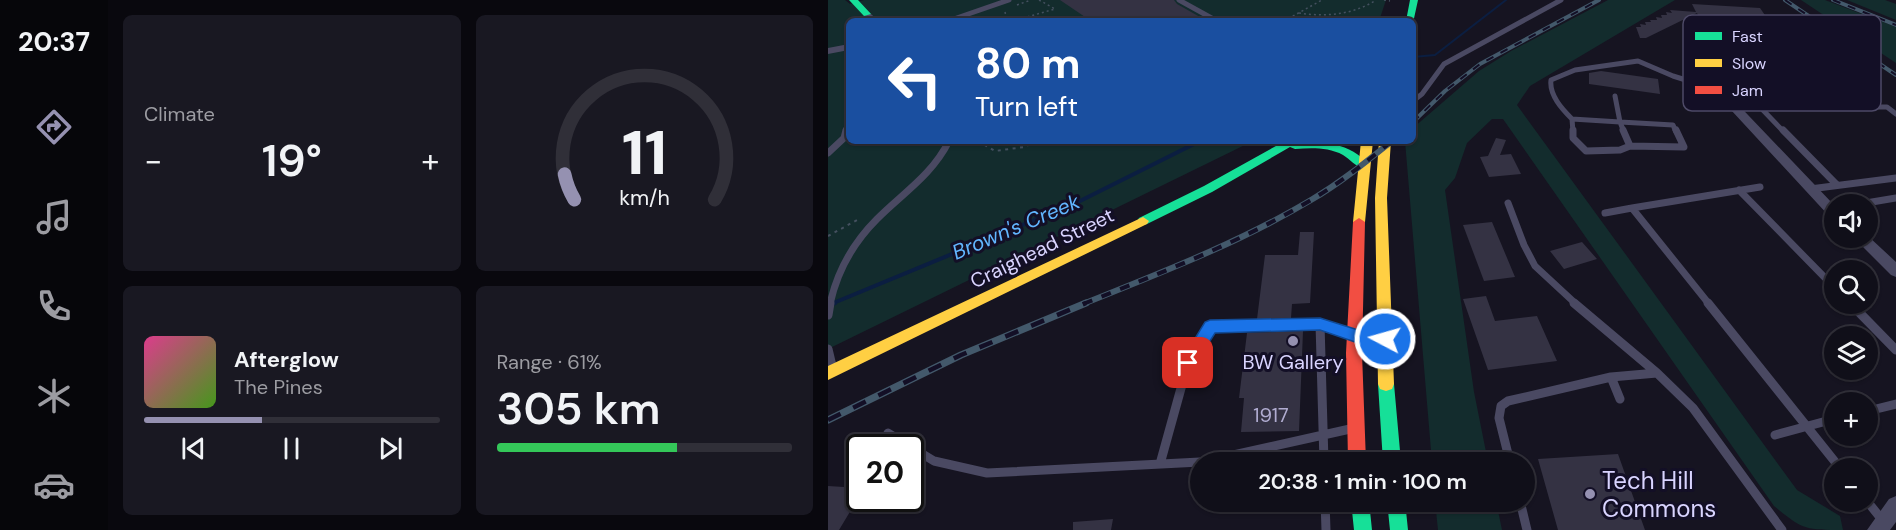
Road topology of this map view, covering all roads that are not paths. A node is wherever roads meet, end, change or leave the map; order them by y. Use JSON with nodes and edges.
{"nodes":[{"id":1,"x":854,"y":0,"type":"edge"},
{"id":2,"x":1009,"y":0,"type":"edge"},
{"id":3,"x":1414,"y":0,"type":"edge"},
{"id":4,"x":1561,"y":0,"type":"edge"},
{"id":5,"x":1183,"y":1,"type":"edge"},
{"id":6,"x":871,"y":18,"type":"edge"},
{"id":7,"x":957,"y":18,"type":"edge"},
{"id":8,"x":1212,"y":18,"type":"edge"},
{"id":9,"x":1411,"y":18,"type":"edge"},
{"id":10,"x":846,"y":48,"type":"edge"},
{"id":11,"x":828,"y":51,"type":"edge"},
{"id":12,"x":1683,"y":79,"type":"edge"},
{"id":13,"x":1615,"y":96,"type":"dead end"},
{"id":14,"x":1416,"y":100,"type":"edge"},
{"id":15,"x":1881,"y":107,"type":"edge"},
{"id":16,"x":1738,"y":111,"type":"edge"},
{"id":17,"x":1764,"y":111,"type":"edge"},
{"id":18,"x":1896,"y":114,"type":"edge"},
{"id":19,"x":1572,"y":119,"type":"junction"},
{"id":20,"x":1620,"y":122,"type":"junction"},
{"id":21,"x":846,"y":132,"type":"edge"},
{"id":22,"x":948,"y":144,"type":"edge"},
{"id":23,"x":1296,"y":144,"type":"edge"},
{"id":24,"x":1334,"y":144,"type":"edge"},
{"id":25,"x":1367,"y":144,"type":"edge"},
{"id":26,"x":1386,"y":144,"type":"edge"},
{"id":27,"x":1630,"y":146,"type":"junction"},
{"id":28,"x":828,"y":153,"type":"edge"},
{"id":29,"x":1364,"y":165,"type":"junction"},
{"id":30,"x":1896,"y":178,"type":"edge"},
{"id":31,"x":1837,"y":185,"type":"junction"},
{"id":32,"x":1760,"y":187,"type":"dead end"},
{"id":33,"x":1810,"y":189,"type":"junction"},
{"id":34,"x":1739,"y":190,"type":"junction"},
{"id":35,"x":1896,"y":198,"type":"edge"},
{"id":36,"x":1878,"y":201,"type":"edge"},
{"id":37,"x":1824,"y":202,"type":"edge"},
{"id":38,"x":1508,"y":203,"type":"dead end"},
{"id":39,"x":1632,"y":208,"type":"junction"},
{"id":40,"x":1605,"y":213,"type":"dead end"},
{"id":41,"x":1872,"y":248,"type":"edge"},
{"id":42,"x":1896,"y":271,"type":"edge"},
{"id":43,"x":1824,"y":277,"type":"edge"},
{"id":44,"x":1861,"y":314,"type":"edge"},
{"id":45,"x":828,"y":315,"type":"edge"},
{"id":46,"x":1320,"y":324,"type":"junction"},
{"id":47,"x":1355,"y":335,"type":"junction"},
{"id":48,"x":1385,"y":339,"type":"junction"},
{"id":49,"x":828,"y":349,"type":"edge"},
{"id":50,"x":1896,"y":350,"type":"edge"},
{"id":51,"x":830,"y":372,"type":"edge"},
{"id":52,"x":1658,"y":373,"type":"junction"},
{"id":53,"x":1611,"y":377,"type":"junction"},
{"id":54,"x":1620,"y":399,"type":"dead end"},
{"id":55,"x":1896,"y":404,"type":"edge"},
{"id":56,"x":1878,"y":408,"type":"edge"},
{"id":57,"x":1824,"y":421,"type":"edge"},
{"id":58,"x":1805,"y":426,"type":"junction"},
{"id":59,"x":1355,"y":428,"type":"junction"},
{"id":60,"x":888,"y":433,"type":"dead end"},
{"id":61,"x":1323,"y":435,"type":"junction"},
{"id":62,"x":1775,"y":435,"type":"dead end"},
{"id":63,"x":1246,"y":452,"type":"edge"},
{"id":64,"x":1324,"y":452,"type":"edge"},
{"id":65,"x":1356,"y":452,"type":"edge"},
{"id":66,"x":1391,"y":452,"type":"edge"},
{"id":67,"x":1508,"y":452,"type":"edge"},
{"id":68,"x":1832,"y":458,"type":"edge"},
{"id":69,"x":1190,"y":463,"type":"edge"},
{"id":70,"x":1160,"y":464,"type":"junction"},
{"id":71,"x":1325,"y":512,"type":"edge"},
{"id":72,"x":1361,"y":512,"type":"edge"},
{"id":73,"x":1397,"y":512,"type":"edge"},
{"id":74,"x":1523,"y":512,"type":"edge"},
{"id":75,"x":1326,"y":530,"type":"edge"},
{"id":76,"x":1363,"y":530,"type":"edge"},
{"id":77,"x":1399,"y":530,"type":"edge"},
{"id":78,"x":1527,"y":530,"type":"edge"},
{"id":79,"x":1782,"y":530,"type":"edge"}],
"edges":[{"from":1,"to":6,"type":"main road"},
{"from":2,"to":7,"type":"lane"},
{"from":3,"to":9,"type":"main road"},
{"from":4,"to":14,"type":"lane"},
{"from":5,"to":8,"type":"lane"},
{"from":10,"to":11,"type":"street"},
{"from":12,"to":19,"type":"lane"},
{"from":13,"to":20,"type":"lane"},
{"from":15,"to":18,"type":"lane"},
{"from":16,"to":33,"type":"street"},
{"from":17,"to":31,"type":"lane"},
{"from":19,"to":20,"type":"lane"},
{"from":19,"to":27,"type":"lane"},
{"from":20,"to":27,"type":"lane"},
{"from":20,"to":27,"type":"lane"},
{"from":21,"to":28,"type":"lane"},
{"from":22,"to":45,"type":"lane"},
{"from":23,"to":51,"type":"main road","name":"Craighead Street"},
{"from":24,"to":29,"type":"main road"},
{"from":25,"to":29,"type":"main road"},
{"from":26,"to":48,"type":"main road"},
{"from":29,"to":47,"type":"main road"},
{"from":30,"to":31,"type":"lane"},
{"from":31,"to":33,"type":"lane"},
{"from":32,"to":34,"type":"lane"},
{"from":33,"to":37,"type":"street"},
{"from":34,"to":39,"type":"lane"},
{"from":34,"to":43,"type":"lane"},
{"from":35,"to":36,"type":"lane"},
{"from":38,"to":52,"type":"lane"},
{"from":39,"to":40,"type":"lane"},
{"from":39,"to":58,"type":"lane"},
{"from":41,"to":42,"type":"street"},
{"from":44,"to":50,"type":"lane"},
{"from":46,"to":47,"type":"lane"},
{"from":46,"to":61,"type":"lane"},
{"from":46,"to":70,"type":"lane"},
{"from":47,"to":48,"type":"lane"},
{"from":47,"to":59,"type":"main road"},
{"from":48,"to":66,"type":"main road"},
{"from":49,"to":51,"type":"lane"},
{"from":52,"to":53,"type":"lane"},
{"from":52,"to":79,"type":"lane"},
{"from":53,"to":54,"type":"lane"},
{"from":53,"to":67,"type":"lane"},
{"from":55,"to":56,"type":"lane"},
{"from":57,"to":58,"type":"lane"},
{"from":58,"to":62,"type":"lane"},
{"from":58,"to":68,"type":"lane"},
{"from":59,"to":61,"type":"lane"},
{"from":59,"to":65,"type":"main road"},
{"from":60,"to":70,"type":"lane"},
{"from":61,"to":63,"type":"lane"},
{"from":61,"to":64,"type":"lane"},
{"from":69,"to":70,"type":"lane"},
{"from":71,"to":75,"type":"lane"},
{"from":72,"to":76,"type":"main road"},
{"from":73,"to":77,"type":"main road"},
{"from":74,"to":78,"type":"lane"}]}
